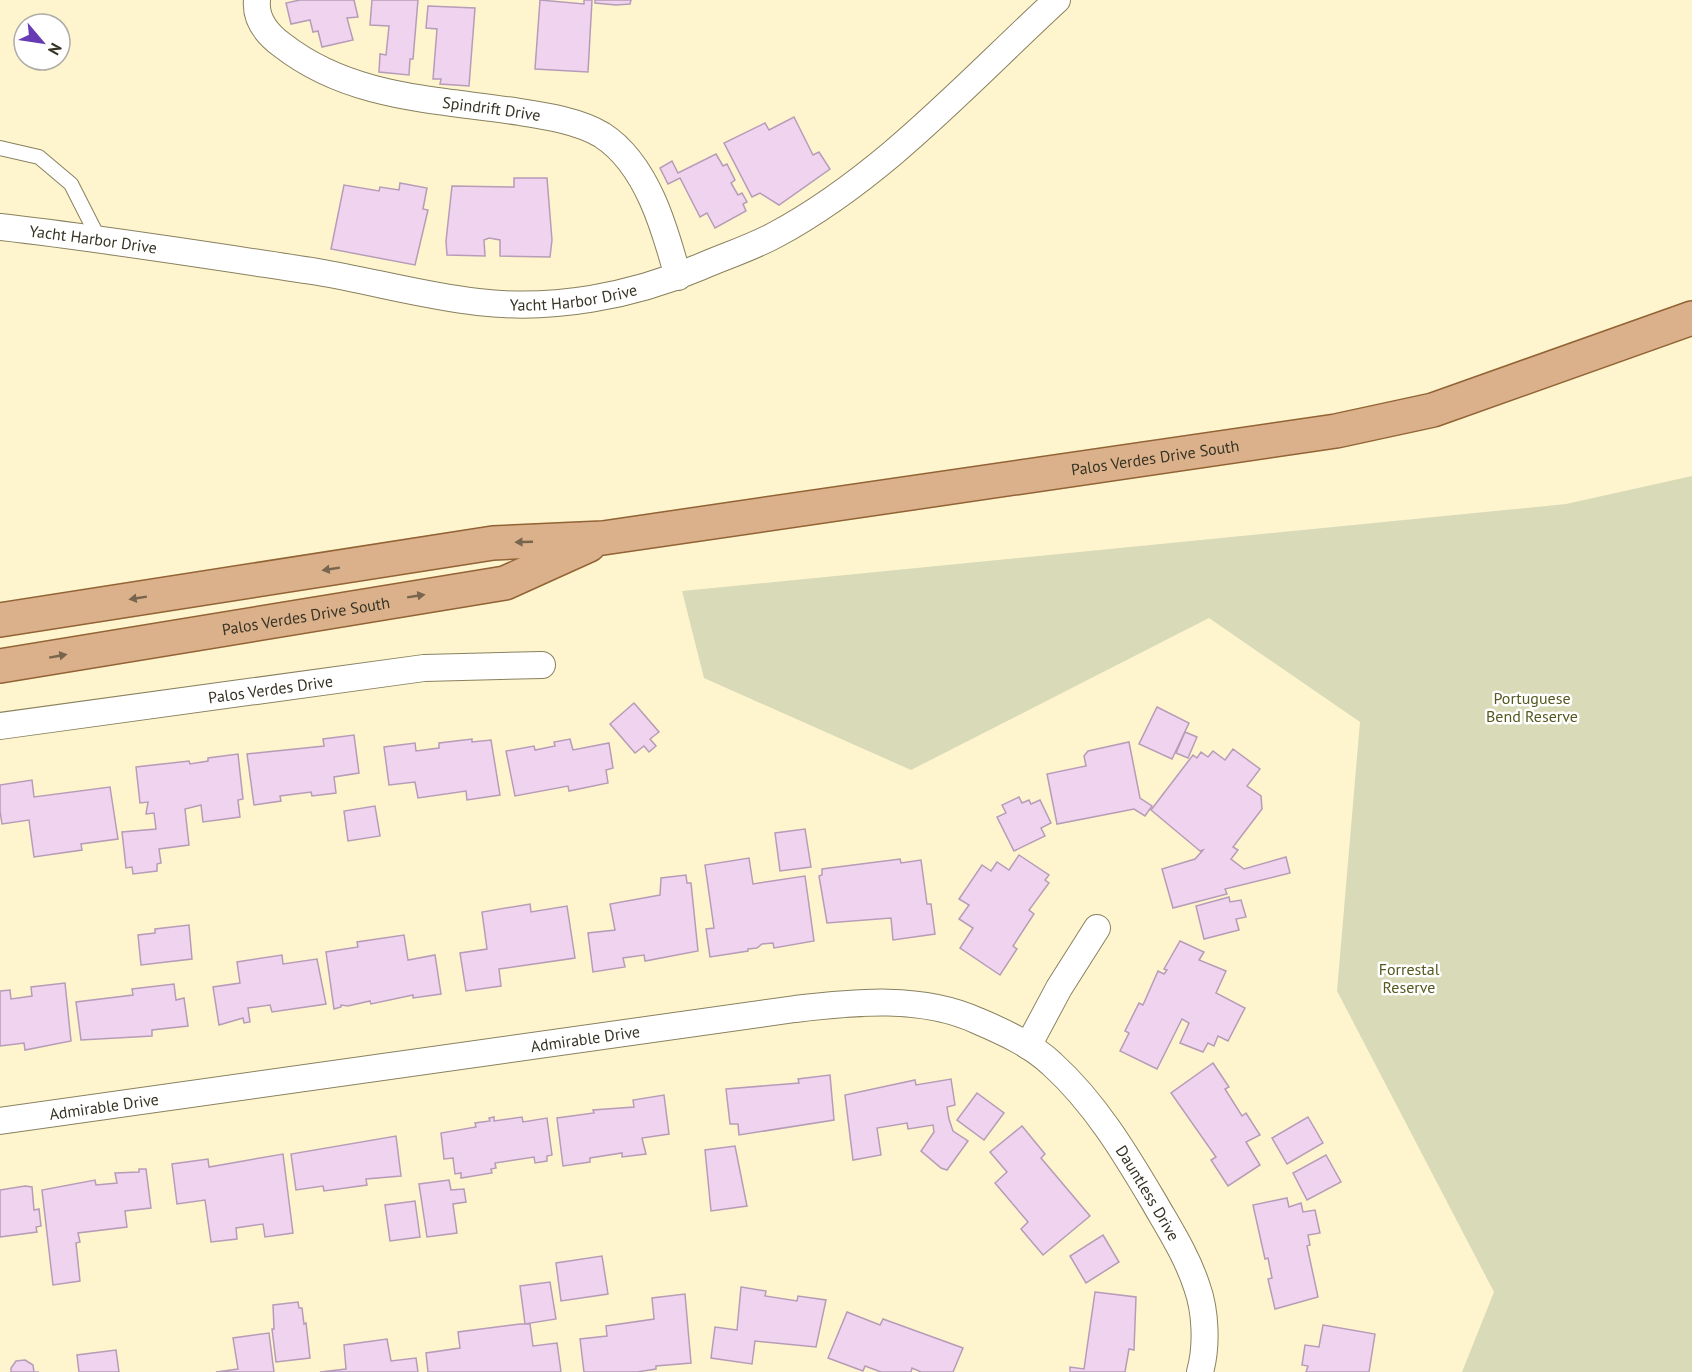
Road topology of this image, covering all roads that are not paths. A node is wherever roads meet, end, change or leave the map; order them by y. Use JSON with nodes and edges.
{"nodes":[{"id":1,"x":257,"y":0,"type":"edge"},
{"id":2,"x":1057,"y":0,"type":"edge"},
{"id":3,"x":0,"y":148,"type":"edge"},
{"id":4,"x":0,"y":227,"type":"edge"},
{"id":5,"x":100,"y":241,"type":"junction"},
{"id":6,"x":678,"y":277,"type":"junction"},
{"id":7,"x":1692,"y":318,"type":"edge"},
{"id":8,"x":603,"y":538,"type":"junction"},
{"id":9,"x":0,"y":620,"type":"edge"},
{"id":10,"x":0,"y":666,"type":"edge"},
{"id":11,"x":542,"y":666,"type":"dead end"},
{"id":12,"x":0,"y":726,"type":"edge"},
{"id":13,"x":1097,"y":928,"type":"dead end"},
{"id":14,"x":1028,"y":1046,"type":"junction"},
{"id":15,"x":0,"y":1121,"type":"edge"},
{"id":16,"x":1200,"y":1372,"type":"edge"}],
"edges":[{"from":1,"to":6,"type":"street","name":"Spindrift Drive"},
{"from":2,"to":6,"type":"street","name":"Yacht Harbor Drive"},
{"from":3,"to":5,"type":"lane"},
{"from":4,"to":5,"type":"street","name":"Yacht Harbor Drive"},
{"from":5,"to":6,"type":"street","name":"Yacht Harbor Drive"},
{"from":7,"to":8,"type":"main road","name":"Palos Verdes Drive South"},
{"from":8,"to":9,"type":"main road","name":"Palos Verdes Drive South","one_way":true},
{"from":10,"to":8,"type":"main road","name":"Palos Verdes Drive South","one_way":true},
{"from":11,"to":12,"type":"street","name":"Palos Verdes Drive"},
{"from":13,"to":14,"type":"street"},
{"from":14,"to":15,"type":"street","name":"Admirable Drive"},
{"from":14,"to":16,"type":"street","name":"Dauntless Drive"}]}
